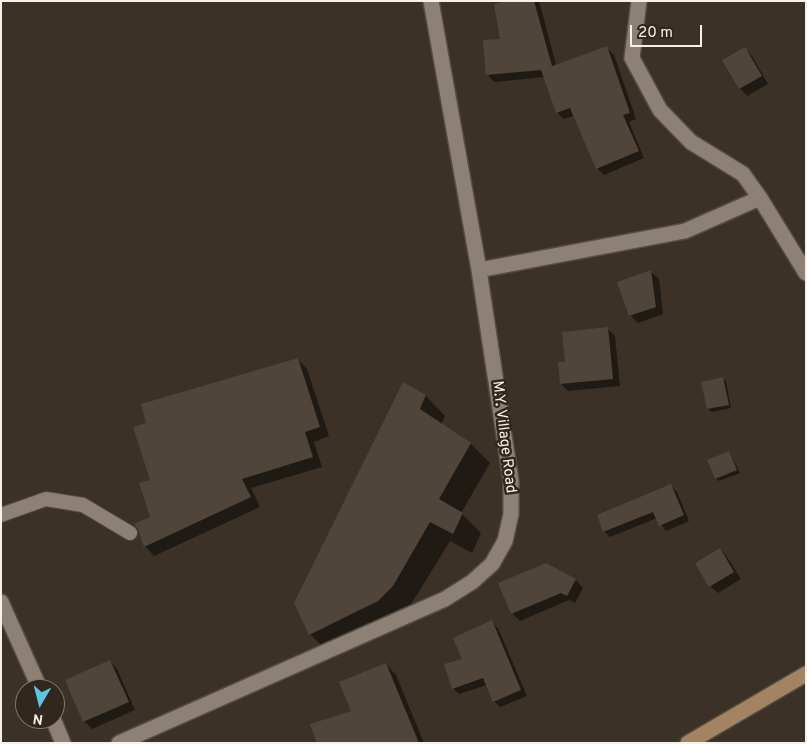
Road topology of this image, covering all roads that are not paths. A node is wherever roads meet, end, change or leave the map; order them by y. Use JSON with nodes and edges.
{"nodes":[{"id":1,"x":432,"y":1,"type":"edge"},
{"id":2,"x":639,"y":1,"type":"edge"},
{"id":3,"x":760,"y":198,"type":"junction"},
{"id":4,"x":479,"y":270,"type":"junction"},
{"id":5,"x":806,"y":273,"type":"edge"},
{"id":6,"x":1,"y":515,"type":"edge"},
{"id":7,"x":130,"y":534,"type":"dead end"},
{"id":8,"x":1,"y":602,"type":"edge"},
{"id":9,"x":806,"y":674,"type":"edge"},
{"id":10,"x":36,"y":679,"type":"edge"},
{"id":11,"x":57,"y":729,"type":"edge"},
{"id":12,"x":63,"y":743,"type":"edge"},
{"id":13,"x":119,"y":743,"type":"edge"},
{"id":14,"x":688,"y":743,"type":"edge"}],
"edges":[{"from":1,"to":4,"type":"street","name":"M.Y. Village Road"},
{"from":2,"to":3,"type":"street"},
{"from":3,"to":4,"type":"street"},
{"from":3,"to":5,"type":"street"},
{"from":4,"to":13,"type":"street","name":"M.Y. Village Road"},
{"from":6,"to":7,"type":"lane"},
{"from":8,"to":10,"type":"street"},
{"from":9,"to":14,"type":"main road"},
{"from":11,"to":12,"type":"street"}]}
